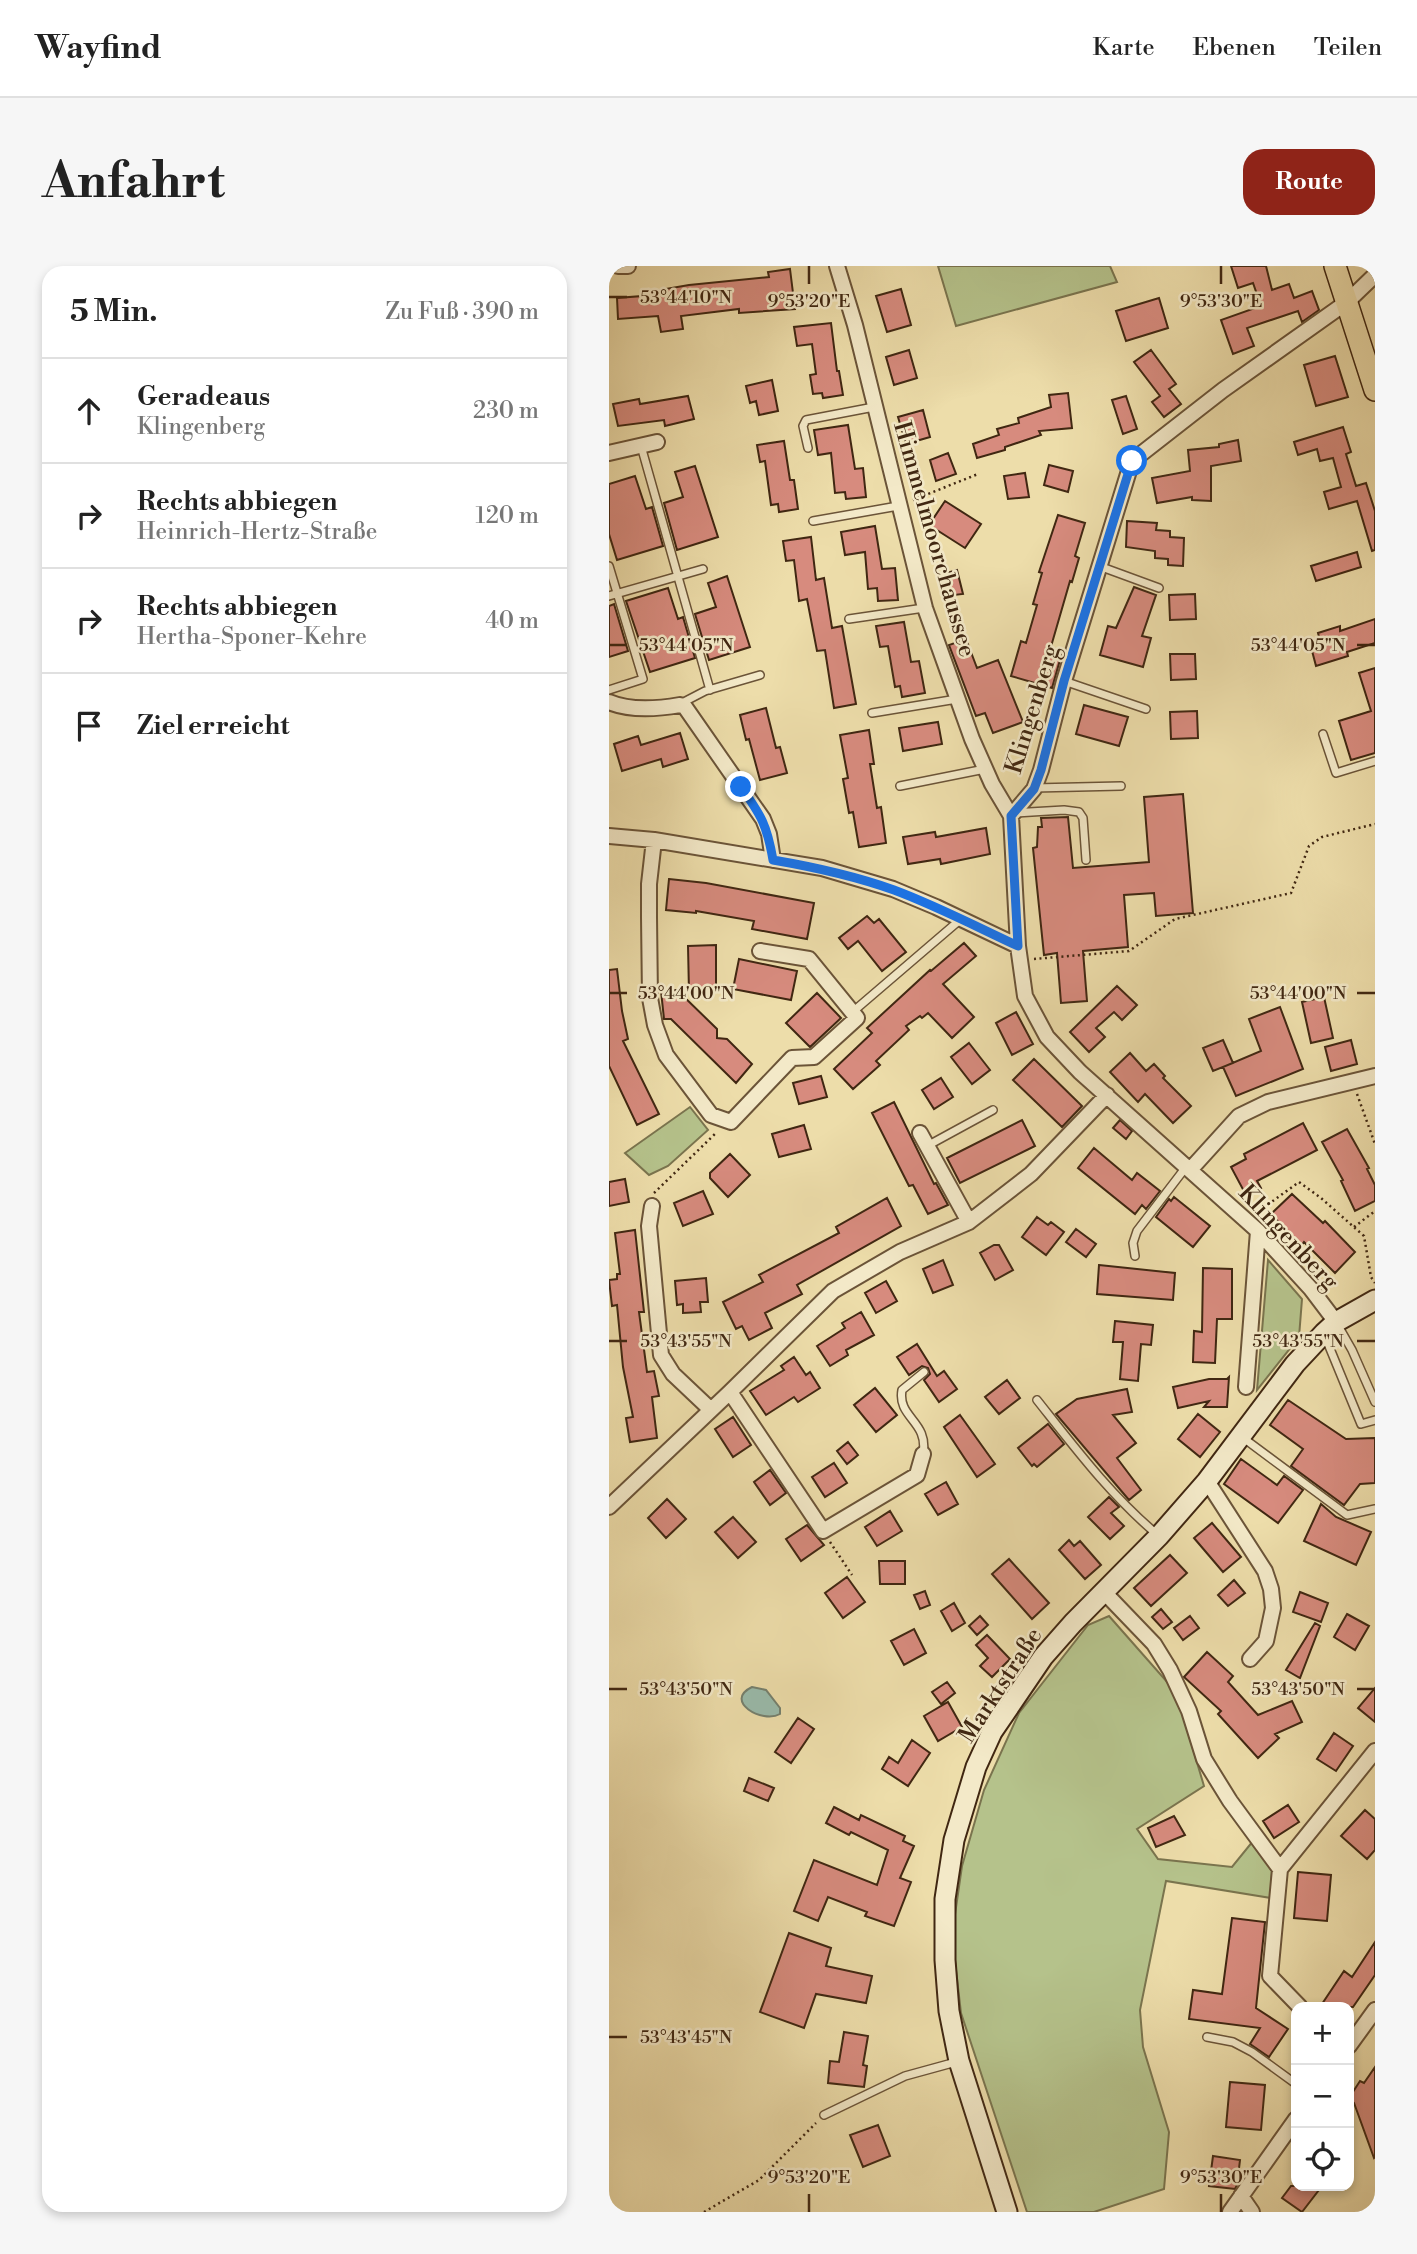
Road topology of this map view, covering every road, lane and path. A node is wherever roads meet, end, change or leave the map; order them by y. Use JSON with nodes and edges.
{"nodes":[{"id":1,"x":618,"y":266,"type":"edge"},
{"id":2,"x":628,"y":266,"type":"edge"},
{"id":3,"x":837,"y":266,"type":"edge"},
{"id":4,"x":1335,"y":266,"type":"edge"},
{"id":5,"x":1375,"y":275,"type":"edge"},
{"id":6,"x":1347,"y":302,"type":"junction"},
{"id":7,"x":1375,"y":390,"type":"edge"},
{"id":8,"x":874,"y":407,"type":"junction"},
{"id":9,"x":657,"y":442,"type":"dead end"},
{"id":10,"x":641,"y":446,"type":"junction"},
{"id":11,"x":808,"y":448,"type":"dead end"},
{"id":12,"x":609,"y":453,"type":"edge"},
{"id":13,"x":978,"y":474,"type":"dead end"},
{"id":14,"x":898,"y":506,"type":"junction"},
{"id":15,"x":813,"y":521,"type":"dead end"},
{"id":16,"x":609,"y":566,"type":"edge"},
{"id":17,"x":1099,"y":566,"type":"junction"},
{"id":18,"x":702,"y":569,"type":"dead end"},
{"id":19,"x":678,"y":576,"type":"junction"},
{"id":20,"x":1159,"y":588,"type":"dead end"},
{"id":21,"x":613,"y":594,"type":"edge"},
{"id":22,"x":925,"y":608,"type":"junction"},
{"id":23,"x":849,"y":619,"type":"dead end"},
{"id":24,"x":760,"y":675,"type":"dead end"},
{"id":25,"x":1064,"y":681,"type":"junction"},
{"id":26,"x":609,"y":690,"type":"edge"},
{"id":27,"x":710,"y":690,"type":"junction"},
{"id":28,"x":958,"y":699,"type":"junction"},
{"id":29,"x":609,"y":702,"type":"edge"},
{"id":30,"x":680,"y":705,"type":"junction"},
{"id":31,"x":1146,"y":709,"type":"dead end"},
{"id":32,"x":872,"y":713,"type":"dead end"},
{"id":33,"x":1323,"y":734,"type":"dead end"},
{"id":34,"x":1375,"y":761,"type":"edge"},
{"id":35,"x":986,"y":769,"type":"junction"},
{"id":36,"x":900,"y":786,"type":"dead end"},
{"id":37,"x":1121,"y":786,"type":"dead end"},
{"id":38,"x":1034,"y":789,"type":"junction"},
{"id":39,"x":1012,"y":815,"type":"junction"},
{"id":40,"x":1375,"y":824,"type":"edge"},
{"id":41,"x":609,"y":836,"type":"edge"},
{"id":42,"x":654,"y":840,"type":"junction"},
{"id":43,"x":773,"y":860,"type":"junction"},
{"id":44,"x":1086,"y":860,"type":"dead end"},
{"id":45,"x":961,"y":919,"type":"junction"},
{"id":46,"x":1018,"y":946,"type":"junction"},
{"id":47,"x":759,"y":951,"type":"dead end"},
{"id":48,"x":856,"y":1009,"type":"dead end"},
{"id":49,"x":1375,"y":1076,"type":"edge"},
{"id":50,"x":1353,"y":1082,"type":"junction"},
{"id":51,"x":1107,"y":1095,"type":"junction"},
{"id":52,"x":993,"y":1110,"type":"dead end"},
{"id":53,"x":731,"y":1122,"type":"junction"},
{"id":54,"x":920,"y":1133,"type":"dead end"},
{"id":55,"x":1375,"y":1144,"type":"edge"},
{"id":56,"x":927,"y":1146,"type":"junction"},
{"id":57,"x":1188,"y":1168,"type":"junction"},
{"id":58,"x":652,"y":1206,"type":"joint"},
{"id":59,"x":1375,"y":1211,"type":"edge"},
{"id":60,"x":1246,"y":1220,"type":"junction"},
{"id":61,"x":969,"y":1222,"type":"junction"},
{"id":62,"x":1354,"y":1227,"type":"junction"},
{"id":63,"x":1258,"y":1231,"type":"junction"},
{"id":64,"x":1135,"y":1256,"type":"dead end"},
{"id":65,"x":1375,"y":1283,"type":"edge"},
{"id":66,"x":1375,"y":1300,"type":"edge"},
{"id":67,"x":1330,"y":1327,"type":"junction"},
{"id":68,"x":924,"y":1372,"type":"dead end"},
{"id":69,"x":1247,"y":1387,"type":"dead end"},
{"id":70,"x":730,"y":1392,"type":"junction"},
{"id":71,"x":1037,"y":1400,"type":"dead end"},
{"id":72,"x":1375,"y":1402,"type":"edge"},
{"id":73,"x":710,"y":1409,"type":"junction"},
{"id":74,"x":1375,"y":1420,"type":"edge"},
{"id":75,"x":1241,"y":1437,"type":"junction"},
{"id":76,"x":923,"y":1454,"type":"joint"},
{"id":77,"x":1207,"y":1481,"type":"junction"},
{"id":78,"x":609,"y":1507,"type":"edge"},
{"id":79,"x":1375,"y":1509,"type":"edge"},
{"id":80,"x":823,"y":1531,"type":"junction"},
{"id":81,"x":1159,"y":1536,"type":"junction"},
{"id":82,"x":852,"y":1575,"type":"dead end"},
{"id":83,"x":1105,"y":1593,"type":"junction"},
{"id":84,"x":1250,"y":1659,"type":"dead end"},
{"id":85,"x":1375,"y":1751,"type":"edge"},
{"id":86,"x":1280,"y":1870,"type":"junction"},
{"id":87,"x":1295,"y":2002,"type":"edge"},
{"id":88,"x":1375,"y":2010,"type":"edge"},
{"id":89,"x":1207,"y":2037,"type":"dead end"},
{"id":90,"x":1354,"y":2039,"type":"edge"},
{"id":91,"x":959,"y":2061,"type":"junction"},
{"id":92,"x":1291,"y":2080,"type":"edge"},
{"id":93,"x":824,"y":2115,"type":"joint"},
{"id":94,"x":1291,"y":2126,"type":"edge"},
{"id":95,"x":1241,"y":2196,"type":"junction"},
{"id":96,"x":704,"y":2212,"type":"edge"},
{"id":97,"x":1007,"y":2212,"type":"edge"},
{"id":98,"x":1230,"y":2212,"type":"edge"},
{"id":99,"x":1252,"y":2212,"type":"edge"}],
"edges":[{"from":1,"to":2,"type":"street"},
{"from":3,"to":8,"type":"street","name":"Himmelmoorchaussee"},
{"from":4,"to":6,"type":"main road"},
{"from":5,"to":6,"type":"street","name":"Klingenberg"},
{"from":6,"to":7,"type":"main road"},
{"from":6,"to":17,"type":"street","name":"Klingenberg"},
{"from":8,"to":11,"type":"lane"},
{"from":8,"to":14,"type":"street","name":"Himmelmoorchaussee"},
{"from":9,"to":10,"type":"street"},
{"from":10,"to":12,"type":"street"},
{"from":10,"to":19,"type":"lane"},
{"from":13,"to":14,"type":"path"},
{"from":14,"to":15,"type":"lane"},
{"from":14,"to":22,"type":"street","name":"Himmelmoorchaussee"},
{"from":16,"to":21,"type":"lane"},
{"from":17,"to":20,"type":"lane"},
{"from":17,"to":25,"type":"street","name":"Klingenberg"},
{"from":18,"to":19,"type":"lane"},
{"from":19,"to":21,"type":"lane"},
{"from":19,"to":27,"type":"lane"},
{"from":21,"to":26,"type":"lane"},
{"from":22,"to":23,"type":"lane"},
{"from":22,"to":28,"type":"street","name":"Himmelmoorchaussee"},
{"from":24,"to":27,"type":"lane"},
{"from":25,"to":31,"type":"lane"},
{"from":25,"to":38,"type":"street","name":"Klingenberg"},
{"from":27,"to":30,"type":"lane"},
{"from":28,"to":32,"type":"lane"},
{"from":28,"to":35,"type":"street","name":"Himmelmoorchaussee"},
{"from":29,"to":30,"type":"street"},
{"from":30,"to":43,"type":"street"},
{"from":33,"to":34,"type":"lane"},
{"from":35,"to":36,"type":"lane"},
{"from":35,"to":39,"type":"street","name":"Himmelmoorchaussee"},
{"from":37,"to":38,"type":"lane"},
{"from":38,"to":39,"type":"street","name":"Klingenberg"},
{"from":39,"to":44,"type":"lane"},
{"from":39,"to":46,"type":"street","name":"Klingenberg"},
{"from":40,"to":46,"type":"path"},
{"from":41,"to":42,"type":"street"},
{"from":42,"to":43,"type":"street"},
{"from":42,"to":53,"type":"street"},
{"from":43,"to":45,"type":"street"},
{"from":45,"to":46,"type":"street"},
{"from":45,"to":48,"type":"lane"},
{"from":46,"to":51,"type":"street","name":"Klingenberg"},
{"from":47,"to":53,"type":"street"},
{"from":49,"to":50,"type":"street"},
{"from":50,"to":55,"type":"path"},
{"from":50,"to":57,"type":"street"},
{"from":51,"to":57,"type":"street","name":"Klingenberg"},
{"from":51,"to":61,"type":"street"},
{"from":52,"to":56,"type":"lane"},
{"from":53,"to":58,"type":"path"},
{"from":54,"to":56,"type":"street"},
{"from":56,"to":61,"type":"street"},
{"from":57,"to":60,"type":"street","name":"Klingenberg"},
{"from":57,"to":64,"type":"lane"},
{"from":58,"to":73,"type":"street"},
{"from":59,"to":62,"type":"path"},
{"from":60,"to":62,"type":"path"},
{"from":60,"to":63,"type":"street","name":"Klingenberg"},
{"from":61,"to":70,"type":"street"},
{"from":62,"to":65,"type":"path"},
{"from":63,"to":67,"type":"street","name":"Klingenberg"},
{"from":63,"to":69,"type":"street"},
{"from":66,"to":67,"type":"main road","name":"Marktstraße"},
{"from":67,"to":72,"type":"lane"},
{"from":67,"to":74,"type":"lane"},
{"from":67,"to":75,"type":"main road","name":"Marktstraße"},
{"from":68,"to":76,"type":"lane"},
{"from":70,"to":73,"type":"street"},
{"from":70,"to":80,"type":"street"},
{"from":71,"to":81,"type":"lane"},
{"from":73,"to":78,"type":"street"},
{"from":75,"to":77,"type":"main road","name":"Marktstraße"},
{"from":75,"to":79,"type":"lane"},
{"from":76,"to":80,"type":"street"},
{"from":77,"to":81,"type":"main road","name":"Marktstraße"},
{"from":77,"to":84,"type":"street"},
{"from":80,"to":82,"type":"path"},
{"from":81,"to":83,"type":"main road","name":"Marktstraße"},
{"from":83,"to":86,"type":"street"},
{"from":83,"to":91,"type":"main road","name":"Marktstraße"},
{"from":85,"to":86,"type":"street"},
{"from":86,"to":87,"type":"street"},
{"from":88,"to":90,"type":"street"},
{"from":89,"to":92,"type":"lane"},
{"from":91,"to":93,"type":"lane"},
{"from":91,"to":97,"type":"main road","name":"Marktstraße"},
{"from":93,"to":96,"type":"path"},
{"from":94,"to":95,"type":"street"},
{"from":95,"to":98,"type":"street"},
{"from":95,"to":99,"type":"street"}]}
